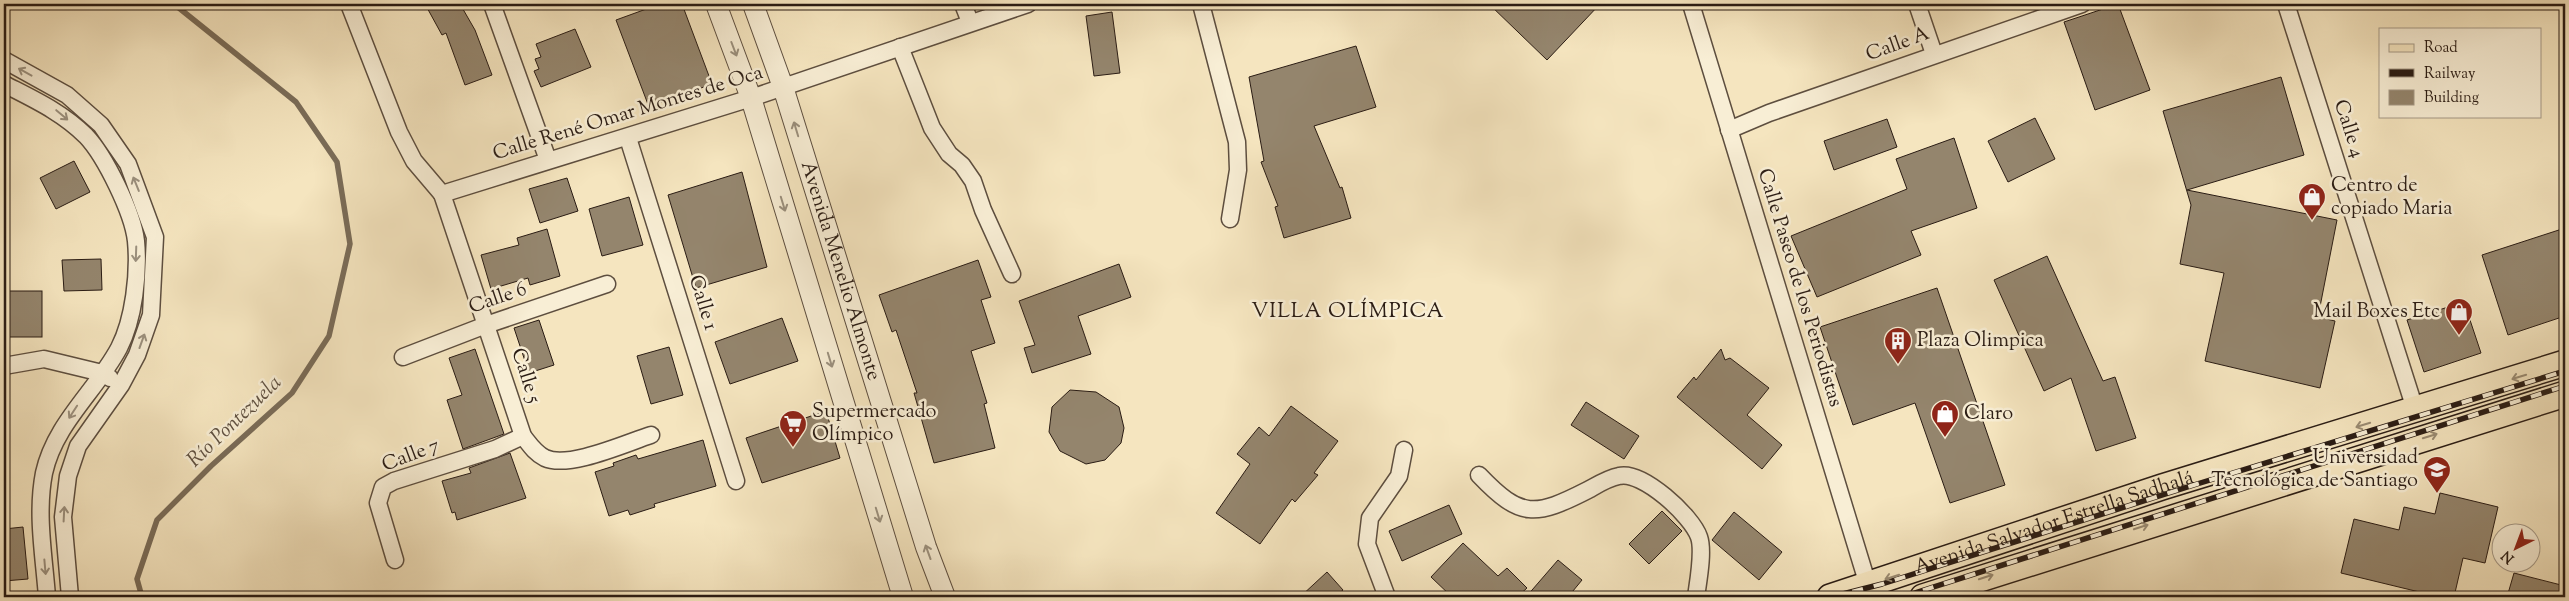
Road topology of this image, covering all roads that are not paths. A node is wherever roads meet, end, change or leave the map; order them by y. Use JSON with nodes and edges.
{"nodes":[{"id":1,"x":348,"y":4,"type":"edge"},
{"id":2,"x":492,"y":4,"type":"edge"},
{"id":3,"x":716,"y":4,"type":"edge"},
{"id":4,"x":753,"y":4,"type":"edge"},
{"id":5,"x":963,"y":4,"type":"edge"},
{"id":6,"x":1028,"y":4,"type":"edge"},
{"id":7,"x":1201,"y":4,"type":"edge"},
{"id":8,"x":1691,"y":4,"type":"edge"},
{"id":9,"x":1917,"y":4,"type":"edge"},
{"id":10,"x":2082,"y":4,"type":"edge"},
{"id":11,"x":2286,"y":4,"type":"edge"},
{"id":12,"x":970,"y":22,"type":"junction"},
{"id":13,"x":900,"y":47,"type":"junction"},
{"id":14,"x":1934,"y":54,"type":"junction"},
{"id":15,"x":4,"y":60,"type":"edge"},
{"id":16,"x":4,"y":84,"type":"edge"},
{"id":17,"x":784,"y":87,"type":"junction"},
{"id":18,"x":751,"y":98,"type":"junction"},
{"id":19,"x":1729,"y":130,"type":"junction"},
{"id":20,"x":628,"y":138,"type":"junction"},
{"id":21,"x":548,"y":160,"type":"junction"},
{"id":22,"x":442,"y":194,"type":"junction"},
{"id":23,"x":1230,"y":219,"type":"dead end"},
{"id":24,"x":1012,"y":274,"type":"dead end"},
{"id":25,"x":608,"y":284,"type":"dead end"},
{"id":26,"x":486,"y":325,"type":"junction"},
{"id":27,"x":403,"y":357,"type":"dead end"},
{"id":28,"x":2565,"y":363,"type":"edge"},
{"id":29,"x":4,"y":366,"type":"edge"},
{"id":30,"x":102,"y":373,"type":"junction"},
{"id":31,"x":120,"y":385,"type":"junction"},
{"id":32,"x":2565,"y":394,"type":"edge"},
{"id":33,"x":2416,"y":409,"type":"junction"},
{"id":34,"x":651,"y":435,"type":"dead end"},
{"id":35,"x":523,"y":436,"type":"junction"},
{"id":36,"x":1404,"y":450,"type":"dead end"},
{"id":37,"x":1479,"y":476,"type":"dead end"},
{"id":38,"x":736,"y":481,"type":"dead end"},
{"id":39,"x":395,"y":560,"type":"dead end"},
{"id":40,"x":1868,"y":585,"type":"junction"},
{"id":41,"x":47,"y":597,"type":"edge"},
{"id":42,"x":70,"y":597,"type":"edge"},
{"id":43,"x":903,"y":597,"type":"edge"},
{"id":44,"x":945,"y":597,"type":"edge"},
{"id":45,"x":1387,"y":597,"type":"edge"},
{"id":46,"x":1696,"y":597,"type":"edge"},
{"id":47,"x":1830,"y":597,"type":"edge"},
{"id":48,"x":1923,"y":597,"type":"edge"}],
"edges":[{"from":1,"to":22,"type":"street"},
{"from":2,"to":21,"type":"street"},
{"from":3,"to":18,"type":"street","name":"Avenida Menelio Almonte","one_way":true},
{"from":4,"to":17,"type":"street","name":"Avenida Menelio Almonte"},
{"from":5,"to":12,"type":"street"},
{"from":6,"to":12,"type":"street","name":"Calle René Omar Montes de Oca"},
{"from":7,"to":23,"type":"street"},
{"from":8,"to":19,"type":"street","name":"Calle Paseo de los Periodistas"},
{"from":9,"to":14,"type":"street"},
{"from":10,"to":14,"type":"street","name":"Calle A"},
{"from":11,"to":33,"type":"street","name":"Calle 4"},
{"from":12,"to":13,"type":"street","name":"Calle René Omar Montes de Oca"},
{"from":13,"to":17,"type":"street","name":"Calle René Omar Montes de Oca"},
{"from":13,"to":24,"type":"street"},
{"from":14,"to":19,"type":"street","name":"Calle A"},
{"from":31,"to":15,"type":"street","one_way":true},
{"from":16,"to":30,"type":"street","one_way":true},
{"from":17,"to":18,"type":"street","name":"Calle René Omar Montes de Oca"},
{"from":44,"to":17,"type":"street","name":"Avenida Menelio Almonte","one_way":true},
{"from":18,"to":20,"type":"street","name":"Calle René Omar Montes de Oca"},
{"from":18,"to":43,"type":"street","name":"Avenida Menelio Almonte","one_way":true},
{"from":19,"to":40,"type":"street","name":"Calle Paseo de los Periodistas"},
{"from":20,"to":21,"type":"street","name":"Calle René Omar Montes de Oca"},
{"from":20,"to":38,"type":"street","name":"Calle 1"},
{"from":21,"to":22,"type":"street","name":"Calle René Omar Montes de Oca"},
{"from":22,"to":26,"type":"street","name":"Calle 5"},
{"from":25,"to":26,"type":"street","name":"Calle 6"},
{"from":26,"to":27,"type":"street","name":"Calle 6"},
{"from":26,"to":35,"type":"street","name":"Calle 5"},
{"from":28,"to":33,"type":"main road","name":"Avenida Salvador Estrella Sadhalá","one_way":true},
{"from":29,"to":30,"type":"street"},
{"from":30,"to":31,"type":"street"},
{"from":30,"to":41,"type":"street","one_way":true},
{"from":42,"to":31,"type":"street","one_way":true},
{"from":48,"to":32,"type":"main road","name":"Avenida Salvador Estrella Sadhalá","one_way":true},
{"from":33,"to":40,"type":"main road","name":"Avenida Salvador Estrella Sadhalá","one_way":true},
{"from":34,"to":35,"type":"street","name":"Calle 5"},
{"from":35,"to":39,"type":"street","name":"Calle 7"},
{"from":36,"to":45,"type":"street"},
{"from":37,"to":46,"type":"street"},
{"from":40,"to":47,"type":"main road","name":"Avenida Salvador Estrella Sadhalá"}]}
